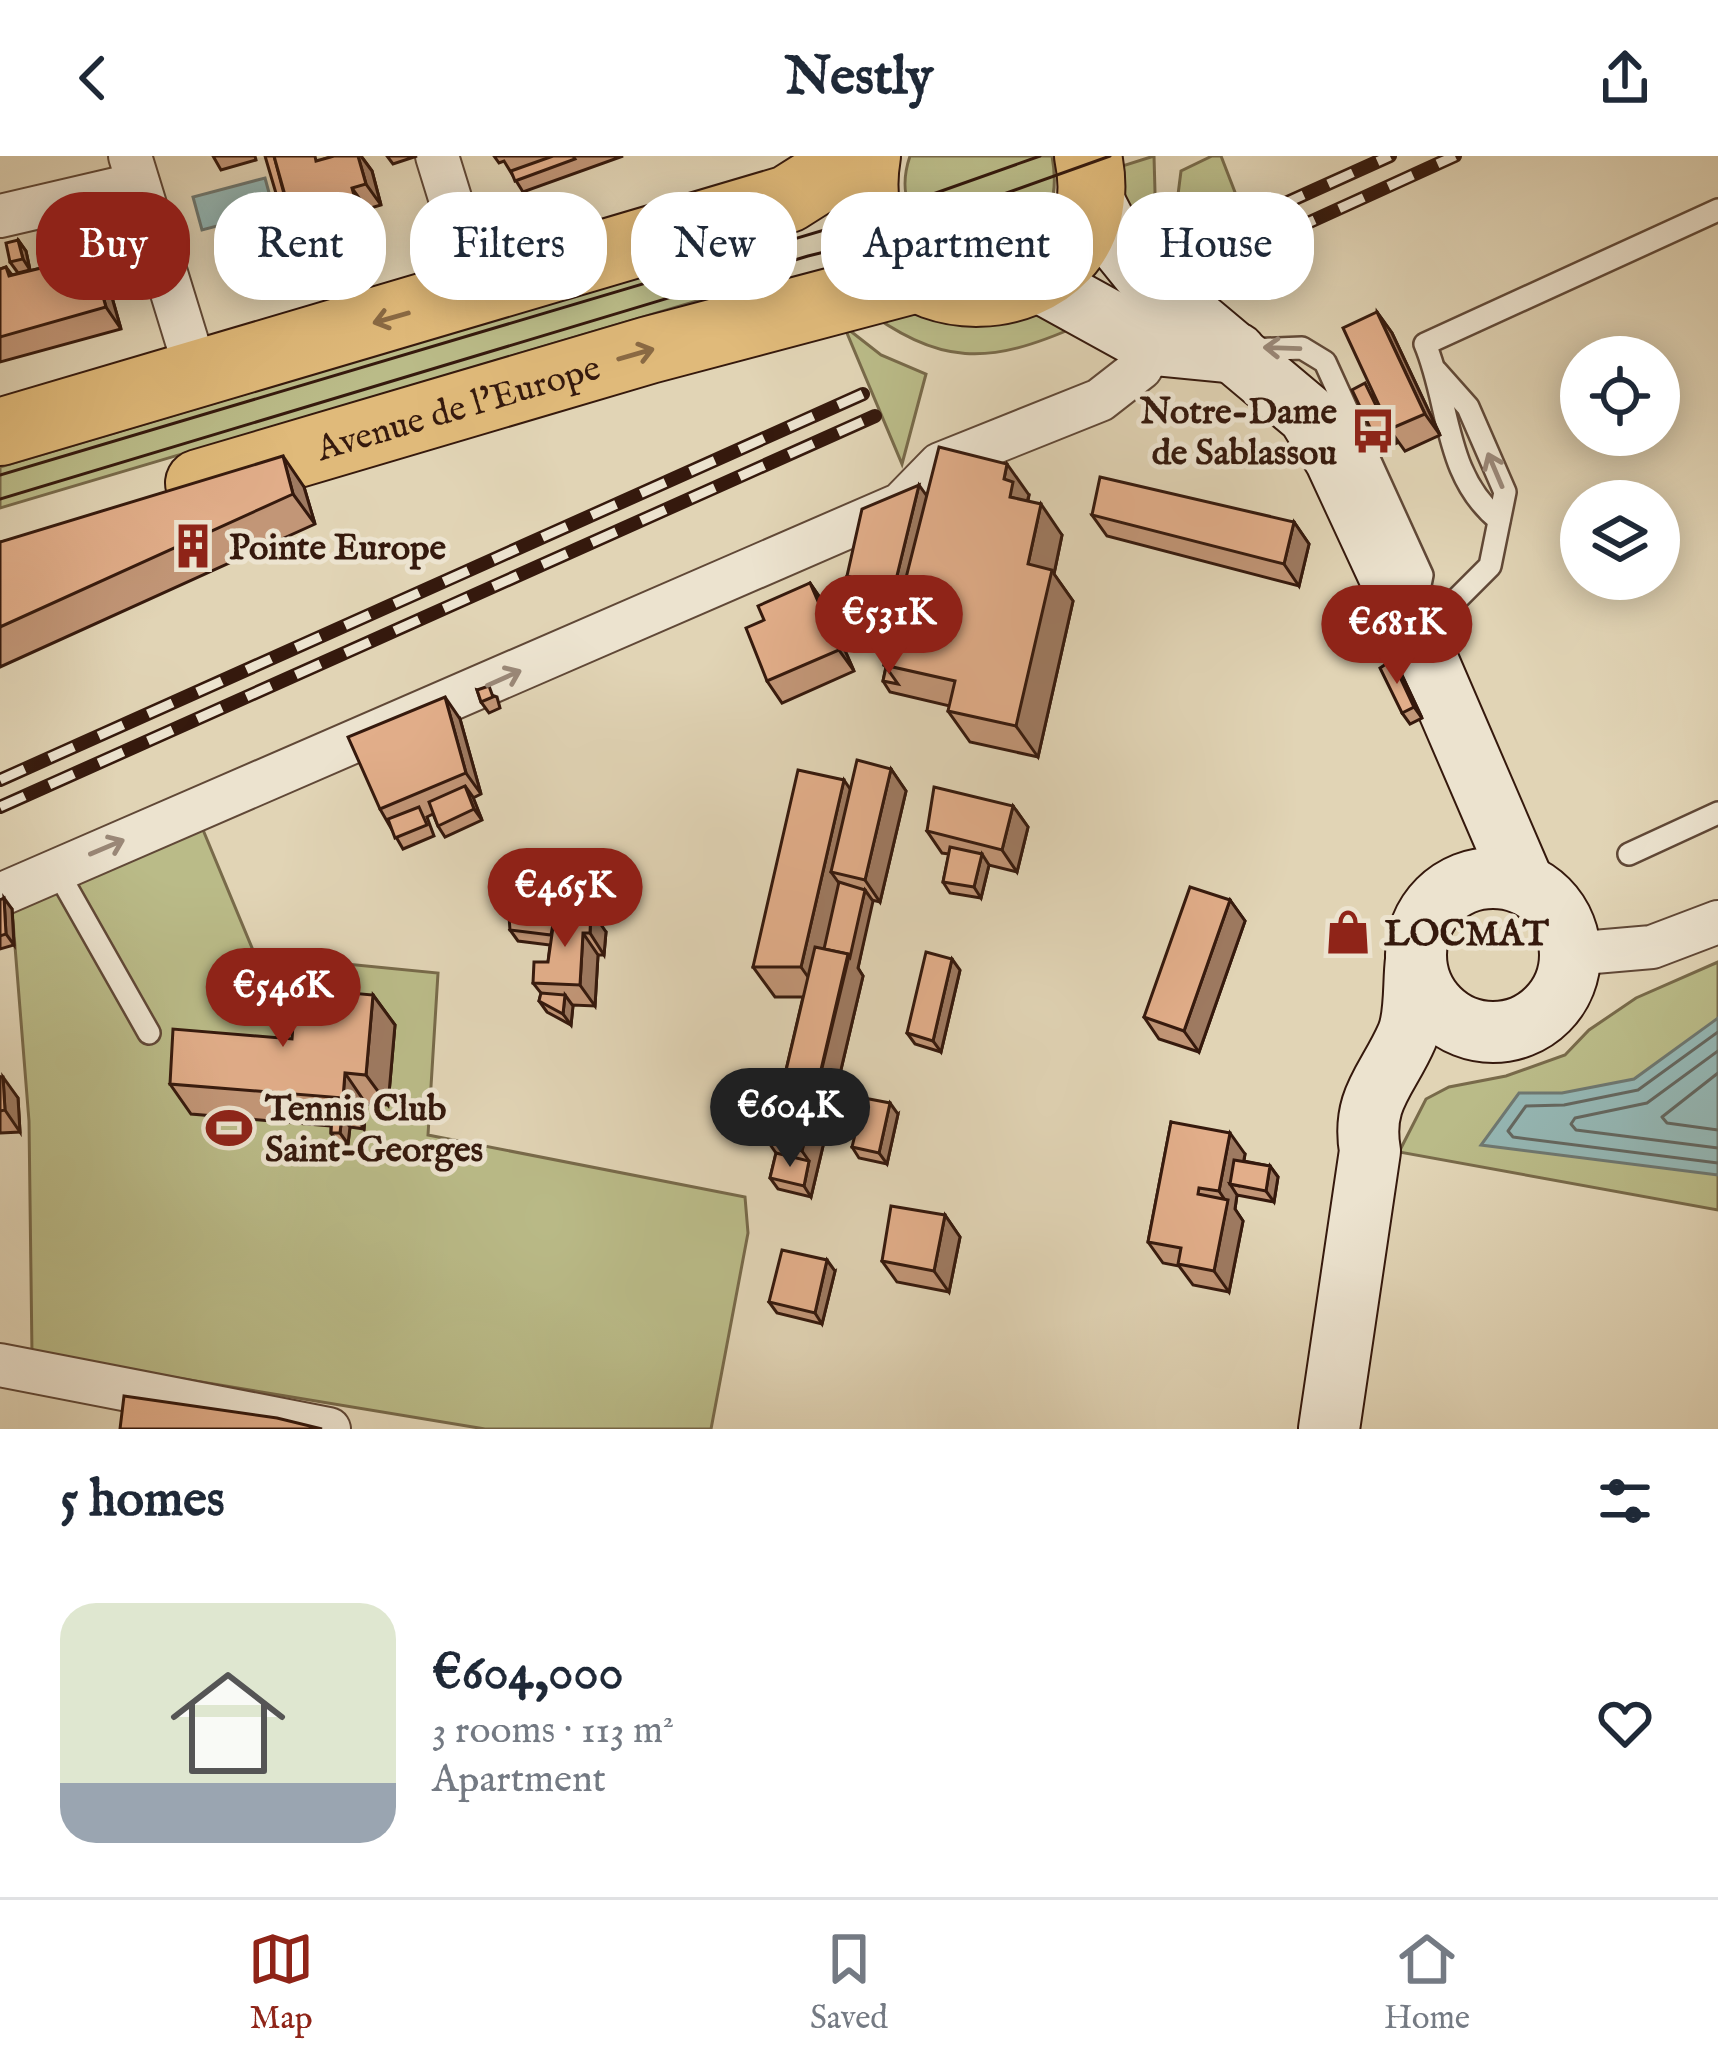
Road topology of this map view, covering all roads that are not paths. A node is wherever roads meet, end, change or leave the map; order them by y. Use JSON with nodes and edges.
{"nodes":[{"id":1,"x":436,"y":156,"type":"edge"},
{"id":2,"x":856,"y":156,"type":"edge"},
{"id":3,"x":867,"y":156,"type":"edge"},
{"id":4,"x":134,"y":170,"type":"edge"},
{"id":5,"x":1090,"y":176,"type":"edge"},
{"id":6,"x":447,"y":192,"type":"edge"},
{"id":7,"x":864,"y":192,"type":"edge"},
{"id":8,"x":1718,"y":210,"type":"edge"},
{"id":9,"x":0,"y":216,"type":"edge"},
{"id":10,"x":607,"y":253,"type":"edge"},
{"id":11,"x":450,"y":300,"type":"edge"},
{"id":12,"x":838,"y":300,"type":"edge"},
{"id":13,"x":1072,"y":300,"type":"edge"},
{"id":14,"x":1154,"y":345,"type":"junction"},
{"id":15,"x":1236,"y":353,"type":"junction"},
{"id":16,"x":196,"y":374,"type":"junction"},
{"id":17,"x":0,"y":432,"type":"edge"},
{"id":18,"x":152,"y":497,"type":"edge"},
{"id":19,"x":1415,"y":631,"type":"junction"},
{"id":20,"x":1466,"y":749,"type":"junction"},
{"id":21,"x":1718,"y":813,"type":"edge"},
{"id":22,"x":1629,"y":854,"type":"dead end"},
{"id":23,"x":56,"y":869,"type":"junction"},
{"id":24,"x":1524,"y":884,"type":"junction"},
{"id":25,"x":1457,"y":887,"type":"junction"},
{"id":26,"x":0,"y":895,"type":"edge"},
{"id":27,"x":1718,"y":922,"type":"edge"},
{"id":28,"x":1571,"y":954,"type":"junction"},
{"id":29,"x":1416,"y":960,"type":"junction"},
{"id":30,"x":1481,"y":1032,"type":"junction"},
{"id":31,"x":148,"y":1033,"type":"dead end"},
{"id":32,"x":1370,"y":1151,"type":"junction"},
{"id":33,"x":0,"y":1365,"type":"edge"},
{"id":34,"x":329,"y":1429,"type":"edge"},
{"id":35,"x":1329,"y":1429,"type":"edge"}],
"edges":[{"from":1,"to":6,"type":"street"},
{"from":2,"to":10,"type":"main road"},
{"from":3,"to":7,"type":"main road"},
{"from":4,"to":9,"type":"street"},
{"from":4,"to":16,"type":"street"},
{"from":5,"to":15,"type":"main road"},
{"from":19,"to":8,"type":"lane","one_way":true},
{"from":11,"to":16,"type":"main road","one_way":true},
{"from":18,"to":12,"type":"main road","name":"Avenue de l'Europe","one_way":true},
{"from":13,"to":14,"type":"main road"},
{"from":14,"to":15,"type":"main road"},
{"from":23,"to":14,"type":"street","one_way":true},
{"from":15,"to":19,"type":"main road"},
{"from":16,"to":17,"type":"main road"},
{"from":19,"to":20,"type":"main road"},
{"from":20,"to":24,"type":"main road"},
{"from":20,"to":25,"type":"main road"},
{"from":21,"to":22,"type":"lane"},
{"from":23,"to":26,"type":"street"},
{"from":23,"to":31,"type":"lane"},
{"from":24,"to":25,"type":"main road"},
{"from":24,"to":28,"type":"main road"},
{"from":25,"to":29,"type":"main road"},
{"from":27,"to":28,"type":"street"},
{"from":28,"to":30,"type":"main road"},
{"from":29,"to":30,"type":"main road"},
{"from":29,"to":32,"type":"main road"},
{"from":30,"to":32,"type":"main road"},
{"from":32,"to":35,"type":"main road"},
{"from":33,"to":34,"type":"street"}]}
